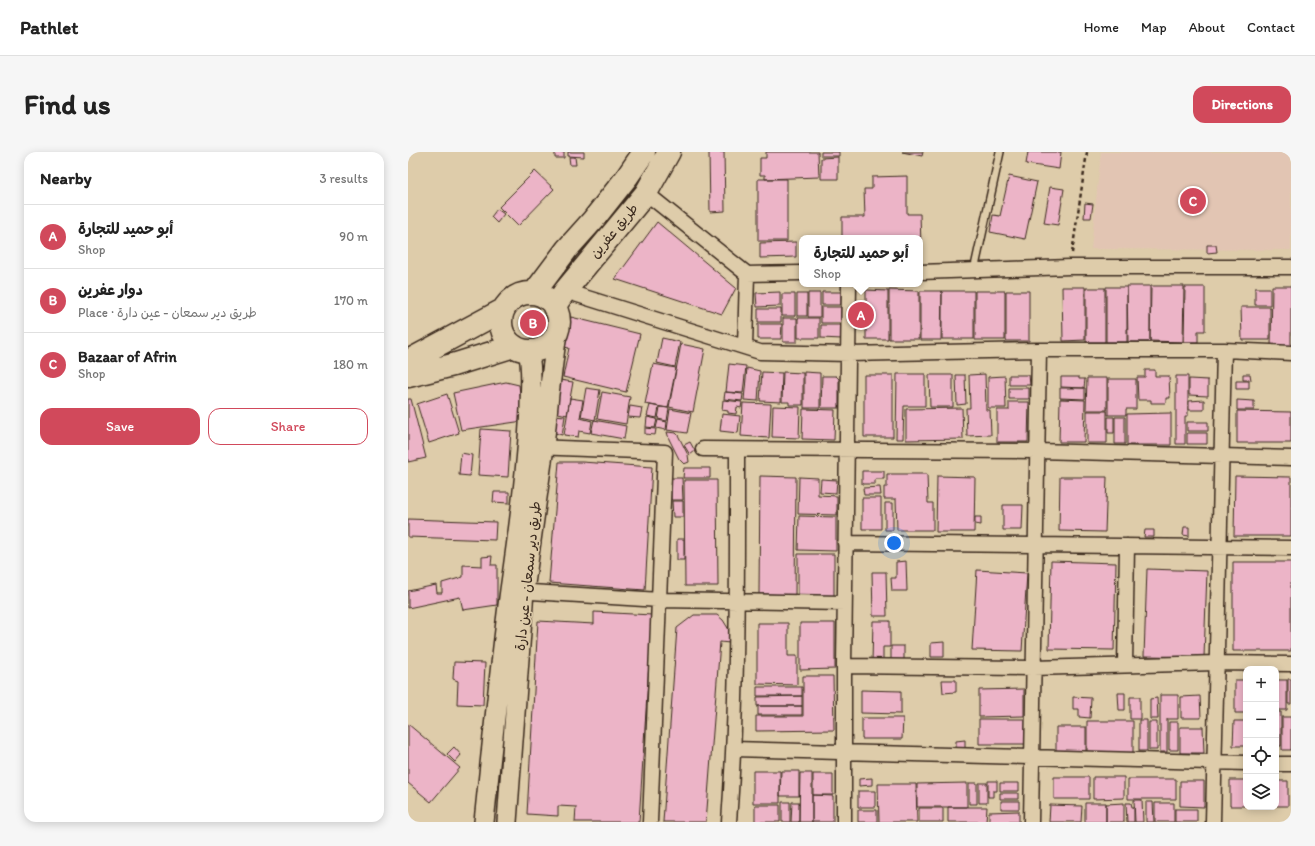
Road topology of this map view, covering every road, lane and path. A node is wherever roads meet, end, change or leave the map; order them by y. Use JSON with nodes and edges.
{"nodes":[{"id":1,"x":644,"y":152,"type":"edge"},
{"id":2,"x":669,"y":152,"type":"edge"},
{"id":3,"x":1000,"y":152,"type":"edge"},
{"id":4,"x":1087,"y":152,"type":"edge"},
{"id":5,"x":646,"y":193,"type":"junction"},
{"id":6,"x":1070,"y":267,"type":"junction"},
{"id":7,"x":1291,"y":267,"type":"edge"},
{"id":8,"x":974,"y":271,"type":"junction"},
{"id":9,"x":923,"y":272,"type":"edge"},
{"id":10,"x":747,"y":274,"type":"junction"},
{"id":11,"x":799,"y":274,"type":"edge"},
{"id":12,"x":849,"y":287,"type":"edge"},
{"id":13,"x":534,"y":293,"type":"junction"},
{"id":14,"x":560,"y":299,"type":"junction"},
{"id":15,"x":503,"y":310,"type":"junction"},
{"id":16,"x":557,"y":332,"type":"junction"},
{"id":17,"x":745,"y":347,"type":"junction"},
{"id":18,"x":521,"y":349,"type":"junction"},
{"id":19,"x":1039,"y":350,"type":"junction"},
{"id":20,"x":1224,"y":350,"type":"junction"},
{"id":21,"x":1291,"y":353,"type":"edge"},
{"id":22,"x":848,"y":354,"type":"junction"},
{"id":23,"x":408,"y":361,"type":"edge"},
{"id":24,"x":408,"y":376,"type":"edge"},
{"id":25,"x":536,"y":447,"type":"junction"},
{"id":26,"x":703,"y":449,"type":"dead end"},
{"id":27,"x":737,"y":450,"type":"junction"},
{"id":28,"x":847,"y":450,"type":"junction"},
{"id":29,"x":1037,"y":451,"type":"junction"},
{"id":30,"x":1222,"y":456,"type":"junction"},
{"id":31,"x":1291,"y":458,"type":"edge"},
{"id":32,"x":845,"y":543,"type":"junction"},
{"id":33,"x":1036,"y":545,"type":"junction"},
{"id":34,"x":1127,"y":546,"type":"junction"},
{"id":35,"x":1219,"y":548,"type":"junction"},
{"id":36,"x":1291,"y":548,"type":"edge"},
{"id":37,"x":517,"y":591,"type":"junction"},
{"id":38,"x":660,"y":600,"type":"junction"},
{"id":39,"x":738,"y":600,"type":"junction"},
{"id":40,"x":844,"y":603,"type":"junction"},
{"id":41,"x":1216,"y":663,"type":"junction"},
{"id":42,"x":1291,"y":664,"type":"edge"},
{"id":43,"x":1125,"y":665,"type":"junction"},
{"id":44,"x":844,"y":666,"type":"junction"},
{"id":45,"x":1033,"y":668,"type":"junction"},
{"id":46,"x":734,"y":750,"type":"junction"},
{"id":47,"x":843,"y":753,"type":"junction"},
{"id":48,"x":1032,"y":758,"type":"junction"},
{"id":49,"x":1214,"y":762,"type":"junction"},
{"id":50,"x":1243,"y":763,"type":"edge"},
{"id":51,"x":1279,"y":764,"type":"edge"},
{"id":52,"x":1291,"y":764,"type":"edge"},
{"id":53,"x":484,"y":822,"type":"edge"},
{"id":54,"x":506,"y":822,"type":"edge"},
{"id":55,"x":650,"y":822,"type":"edge"},
{"id":56,"x":729,"y":822,"type":"edge"},
{"id":57,"x":844,"y":822,"type":"edge"},
{"id":58,"x":1031,"y":822,"type":"edge"},
{"id":59,"x":1213,"y":822,"type":"edge"}],
"edges":[{"from":1,"to":13,"type":"main road","name":"طريق عفرين"},
{"from":2,"to":5,"type":"main road","name":"طريق عفرين"},
{"from":3,"to":8,"type":"lane"},
{"from":4,"to":6,"type":"path"},
{"from":5,"to":10,"type":"street"},
{"from":5,"to":14,"type":"main road","name":"طريق عفرين"},
{"from":6,"to":7,"type":"street"},
{"from":6,"to":8,"type":"street"},
{"from":8,"to":9,"type":"street"},
{"from":10,"to":11,"type":"street"},
{"from":10,"to":17,"type":"street"},
{"from":12,"to":22,"type":"street"},
{"from":13,"to":14,"type":"main road"},
{"from":13,"to":15,"type":"main road"},
{"from":14,"to":16,"type":"main road"},
{"from":14,"to":17,"type":"street"},
{"from":15,"to":18,"type":"main road"},
{"from":15,"to":23,"type":"main road"},
{"from":16,"to":18,"type":"main road"},
{"from":16,"to":25,"type":"main road","name":"طريق دير سمعان - عين دارة"},
{"from":17,"to":22,"type":"street"},
{"from":18,"to":24,"type":"main road"},
{"from":18,"to":25,"type":"main road","name":"طريق دير سمعان - عين دارة"},
{"from":19,"to":20,"type":"street"},
{"from":19,"to":22,"type":"street"},
{"from":19,"to":29,"type":"street"},
{"from":20,"to":21,"type":"street"},
{"from":20,"to":30,"type":"street"},
{"from":22,"to":28,"type":"street"},
{"from":25,"to":37,"type":"main road","name":"طريق دير سمعان - عين دارة"},
{"from":25,"to":38,"type":"street"},
{"from":26,"to":27,"type":"street"},
{"from":27,"to":28,"type":"street"},
{"from":27,"to":39,"type":"street"},
{"from":28,"to":29,"type":"street"},
{"from":28,"to":32,"type":"street"},
{"from":29,"to":30,"type":"street"},
{"from":29,"to":33,"type":"street"},
{"from":30,"to":31,"type":"street"},
{"from":30,"to":35,"type":"street"},
{"from":32,"to":33,"type":"street"},
{"from":32,"to":40,"type":"street"},
{"from":33,"to":34,"type":"street"},
{"from":33,"to":45,"type":"street"},
{"from":34,"to":35,"type":"street"},
{"from":34,"to":43,"type":"street"},
{"from":35,"to":36,"type":"street"},
{"from":35,"to":41,"type":"street"},
{"from":37,"to":38,"type":"street"},
{"from":37,"to":53,"type":"main road","name":"طريق دير سمعان - عين دارة"},
{"from":37,"to":54,"type":"main road","name":"طريق دير سمعان - عين دارة"},
{"from":38,"to":39,"type":"street"},
{"from":38,"to":55,"type":"street"},
{"from":39,"to":40,"type":"street"},
{"from":39,"to":46,"type":"street"},
{"from":40,"to":44,"type":"street"},
{"from":41,"to":42,"type":"street"},
{"from":41,"to":43,"type":"street"},
{"from":41,"to":49,"type":"street"},
{"from":43,"to":45,"type":"street"},
{"from":44,"to":45,"type":"street"},
{"from":44,"to":47,"type":"street"},
{"from":45,"to":48,"type":"street"},
{"from":46,"to":47,"type":"street"},
{"from":46,"to":56,"type":"street"},
{"from":47,"to":48,"type":"street"},
{"from":47,"to":57,"type":"street"},
{"from":48,"to":49,"type":"street"},
{"from":48,"to":58,"type":"street"},
{"from":49,"to":50,"type":"street"},
{"from":49,"to":59,"type":"street"},
{"from":51,"to":52,"type":"street"}]}
